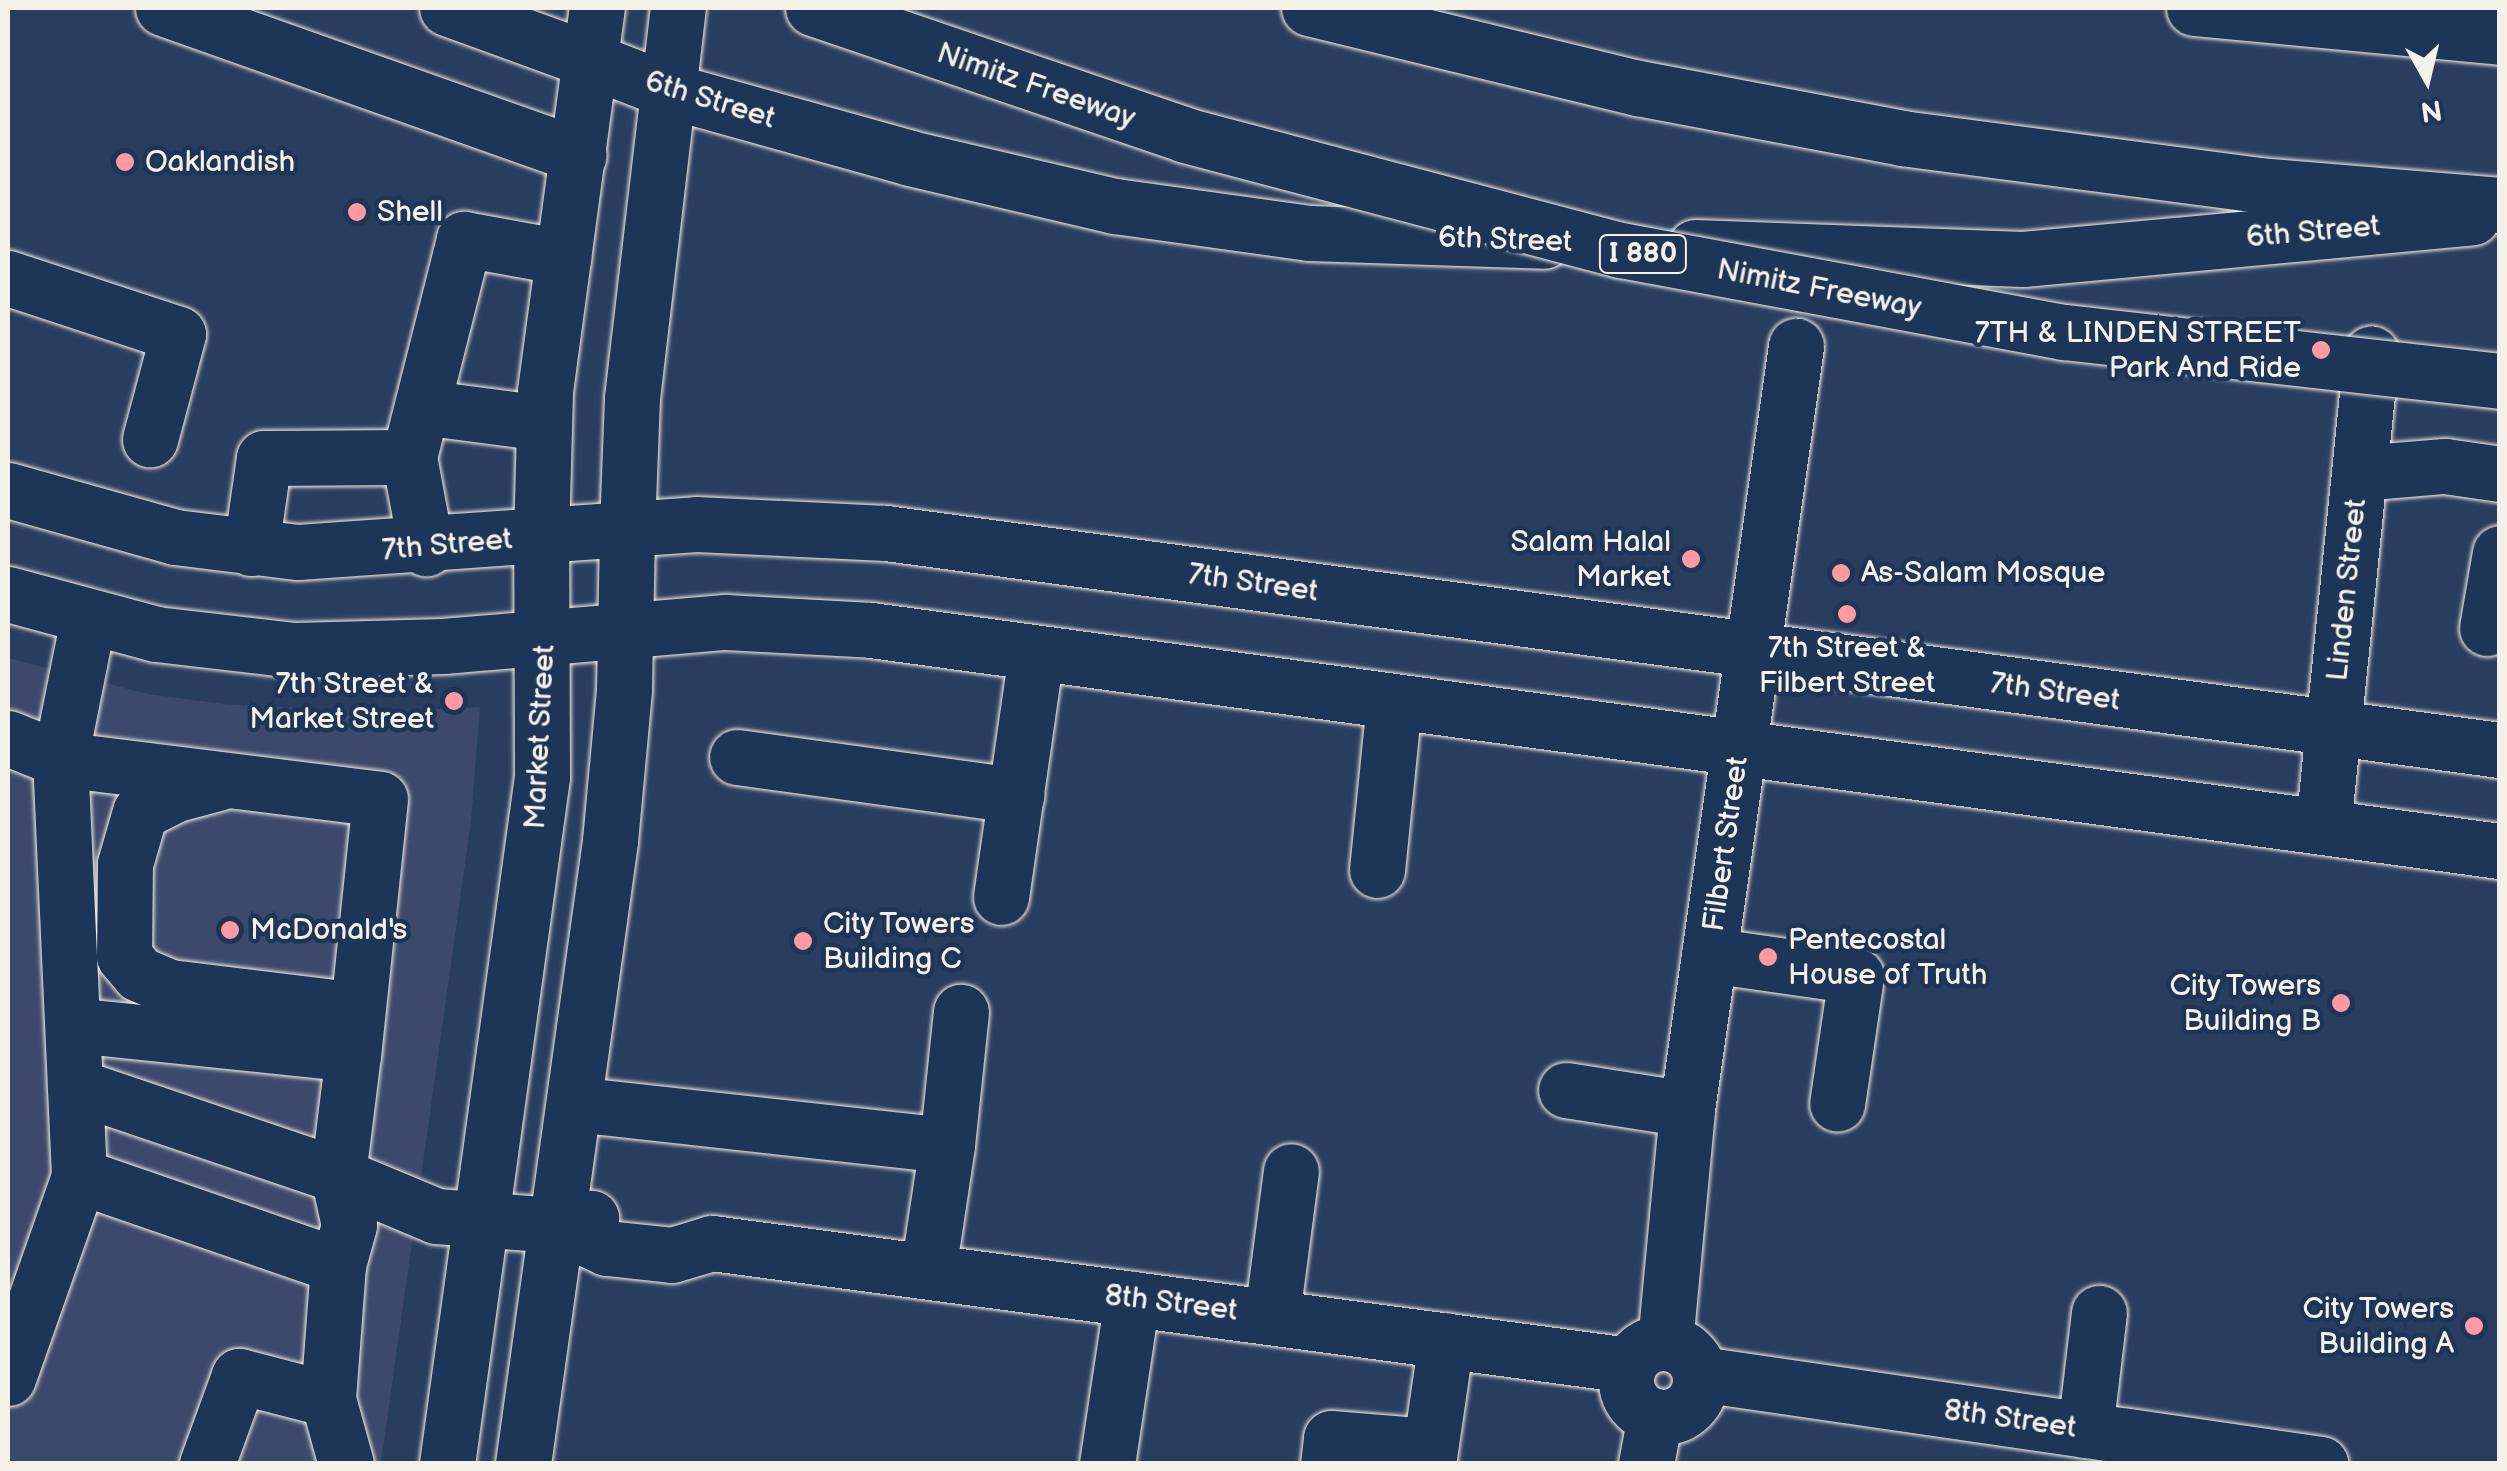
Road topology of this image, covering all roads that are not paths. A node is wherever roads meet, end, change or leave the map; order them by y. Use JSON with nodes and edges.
{"nodes":[{"id":1,"x":163,"y":8,"type":"edge"},
{"id":2,"x":447,"y":8,"type":"edge"},
{"id":3,"x":678,"y":8,"type":"edge"},
{"id":4,"x":813,"y":8,"type":"edge"},
{"id":5,"x":1309,"y":8,"type":"edge"},
{"id":6,"x":2194,"y":8,"type":"edge"},
{"id":7,"x":593,"y":34,"type":"edge"},
{"id":8,"x":2500,"y":37,"type":"edge"},
{"id":9,"x":666,"y":90,"type":"junction"},
{"id":10,"x":579,"y":155,"type":"junction"},
{"id":11,"x":2500,"y":205,"type":"edge"},
{"id":12,"x":2500,"y":215,"type":"edge"},
{"id":13,"x":563,"y":256,"type":"junction"},
{"id":14,"x":8,"y":278,"type":"edge"},
{"id":15,"x":1796,"y":346,"type":"dead end"},
{"id":16,"x":2371,"y":354,"type":"dead end"},
{"id":17,"x":2500,"y":380,"type":"edge"},
{"id":18,"x":543,"y":423,"type":"junction"},
{"id":19,"x":415,"y":432,"type":"junction"},
{"id":20,"x":150,"y":438,"type":"dead end"},
{"id":21,"x":2359,"y":473,"type":"junction"},
{"id":22,"x":2500,"y":474,"type":"edge"},
{"id":23,"x":8,"y":490,"type":"edge"},
{"id":24,"x":626,"y":528,"type":"junction"},
{"id":25,"x":542,"y":536,"type":"junction"},
{"id":26,"x":251,"y":548,"type":"junction"},
{"id":27,"x":426,"y":548,"type":"junction"},
{"id":28,"x":2500,"y":552,"type":"edge"},
{"id":29,"x":8,"y":594,"type":"edge"},
{"id":30,"x":88,"y":619,"type":"junction"},
{"id":31,"x":624,"y":627,"type":"junction"},
{"id":32,"x":2487,"y":628,"type":"dead end"},
{"id":33,"x":545,"y":634,"type":"junction"},
{"id":34,"x":1754,"y":652,"type":"junction"},
{"id":35,"x":1036,"y":653,"type":"junction"},
{"id":36,"x":1394,"y":703,"type":"junction"},
{"id":37,"x":2333,"y":728,"type":"junction"},
{"id":38,"x":8,"y":738,"type":"edge"},
{"id":39,"x":2500,"y":750,"type":"edge"},
{"id":40,"x":1740,"y":751,"type":"junction"},
{"id":41,"x":737,"y":757,"type":"dead end"},
{"id":42,"x":60,"y":759,"type":"junction"},
{"id":43,"x":231,"y":780,"type":"junction"},
{"id":44,"x":1016,"y":794,"type":"junction"},
{"id":45,"x":2323,"y":828,"type":"junction"},
{"id":46,"x":2500,"y":851,"type":"edge"},
{"id":47,"x":1376,"y":870,"type":"dead end"},
{"id":48,"x":1001,"y":897,"type":"dead end"},
{"id":49,"x":1709,"y":955,"type":"junction"},
{"id":50,"x":961,"y":1012,"type":"dead end"},
{"id":51,"x":73,"y":1025,"type":"junction"},
{"id":52,"x":355,"y":1032,"type":"junction"},
{"id":53,"x":76,"y":1086,"type":"junction"},
{"id":54,"x":1566,"y":1090,"type":"dead end"},
{"id":55,"x":574,"y":1104,"type":"junction"},
{"id":56,"x":1837,"y":1104,"type":"dead end"},
{"id":57,"x":1687,"y":1108,"type":"junction"},
{"id":58,"x":947,"y":1145,"type":"junction"},
{"id":59,"x":1292,"y":1171,"type":"dead end"},
{"id":60,"x":338,"y":1175,"type":"junction"},
{"id":61,"x":79,"y":1176,"type":"junction"},
{"id":62,"x":482,"y":1218,"type":"junction"},
{"id":63,"x":557,"y":1224,"type":"junction"},
{"id":64,"x":338,"y":1265,"type":"junction"},
{"id":65,"x":928,"y":1272,"type":"junction"},
{"id":66,"x":1132,"y":1299,"type":"junction"},
{"id":67,"x":2099,"y":1313,"type":"dead end"},
{"id":68,"x":1272,"y":1315,"type":"junction"},
{"id":69,"x":1446,"y":1340,"type":"junction"},
{"id":70,"x":1665,"y":1361,"type":"junction"},
{"id":71,"x":8,"y":1378,"type":"edge"},
{"id":72,"x":328,"y":1399,"type":"junction"},
{"id":73,"x":2085,"y":1430,"type":"junction"},
{"id":74,"x":1650,"y":1440,"type":"edge"},
{"id":75,"x":2159,"y":1452,"type":"edge"},
{"id":76,"x":1429,"y":1455,"type":"edge"},
{"id":77,"x":207,"y":1464,"type":"edge"},
{"id":78,"x":346,"y":1464,"type":"edge"},
{"id":79,"x":447,"y":1464,"type":"edge"},
{"id":80,"x":523,"y":1464,"type":"edge"},
{"id":81,"x":1108,"y":1464,"type":"edge"},
{"id":82,"x":1328,"y":1464,"type":"edge"},
{"id":83,"x":2321,"y":1464,"type":"edge"}],
"edges":[{"from":1,"to":10,"type":"main road"},
{"from":2,"to":7,"type":"main road","name":"6th Street"},
{"from":3,"to":9,"type":"main road"},
{"from":4,"to":17,"type":"main road","name":"Nimitz Freeway","number":"I 880","bridge":true},
{"from":5,"to":11,"type":"main road"},
{"from":6,"to":8,"type":"main road"},
{"from":7,"to":9,"type":"main road","name":"6th Street"},
{"from":7,"to":10,"type":"main road","name":"Market Street"},
{"from":9,"to":12,"type":"main road","name":"6th Street"},
{"from":9,"to":24,"type":"main road"},
{"from":10,"to":13,"type":"main road","name":"Market Street"},
{"from":13,"to":18,"type":"main road","name":"Market Street"},
{"from":13,"to":19,"type":"main road"},
{"from":14,"to":20,"type":"main road"},
{"from":15,"to":34,"type":"main road","name":"Filbert Street"},
{"from":16,"to":21,"type":"main road","name":"Linden Street"},
{"from":18,"to":19,"type":"main road"},
{"from":18,"to":25,"type":"main road","name":"Market Street"},
{"from":19,"to":26,"type":"main road"},
{"from":19,"to":27,"type":"main road"},
{"from":21,"to":22,"type":"main road"},
{"from":21,"to":37,"type":"main road","name":"Linden Street"},
{"from":23,"to":26,"type":"main road","name":"7th Street"},
{"from":24,"to":25,"type":"main road","name":"7th Street"},
{"from":24,"to":31,"type":"main road"},
{"from":24,"to":34,"type":"main road","name":"7th Street"},
{"from":25,"to":27,"type":"main road","name":"7th Street"},
{"from":25,"to":33,"type":"main road","name":"Market Street"},
{"from":26,"to":27,"type":"main road","name":"7th Street"},
{"from":28,"to":32,"type":"main road"},
{"from":29,"to":30,"type":"main road"},
{"from":30,"to":33,"type":"main road"},
{"from":30,"to":42,"type":"main road"},
{"from":31,"to":33,"type":"main road"},
{"from":31,"to":35,"type":"main road"},
{"from":31,"to":55,"type":"main road"},
{"from":33,"to":62,"type":"main road","name":"Market Street"},
{"from":34,"to":37,"type":"main road","name":"7th Street"},
{"from":34,"to":40,"type":"main road","name":"Filbert Street"},
{"from":35,"to":36,"type":"main road"},
{"from":35,"to":44,"type":"main road"},
{"from":36,"to":40,"type":"main road"},
{"from":36,"to":47,"type":"main road"},
{"from":37,"to":39,"type":"main road","name":"7th Street"},
{"from":37,"to":45,"type":"main road","name":"Linden Street"},
{"from":38,"to":42,"type":"main road"},
{"from":40,"to":45,"type":"main road"},
{"from":40,"to":49,"type":"main road","name":"Filbert Street"},
{"from":41,"to":44,"type":"main road"},
{"from":42,"to":43,"type":"main road"},
{"from":42,"to":51,"type":"main road"},
{"from":43,"to":52,"type":"main road"},
{"from":43,"to":52,"type":"main road"},
{"from":44,"to":48,"type":"main road"},
{"from":45,"to":46,"type":"main road"},
{"from":49,"to":56,"type":"main road"},
{"from":49,"to":57,"type":"main road","name":"Filbert Street"},
{"from":50,"to":58,"type":"main road"},
{"from":51,"to":52,"type":"main road"},
{"from":51,"to":53,"type":"main road"},
{"from":52,"to":60,"type":"main road"},
{"from":53,"to":60,"type":"main road","name":"8th Street"},
{"from":53,"to":61,"type":"main road"},
{"from":54,"to":57,"type":"main road"},
{"from":55,"to":58,"type":"main road"},
{"from":55,"to":63,"type":"main road"},
{"from":57,"to":70,"type":"main road","name":"Filbert Street"},
{"from":58,"to":65,"type":"main road"},
{"from":59,"to":68,"type":"main road"},
{"from":60,"to":62,"type":"main road","name":"8th Street"},
{"from":60,"to":64,"type":"main road"},
{"from":61,"to":64,"type":"main road"},
{"from":61,"to":71,"type":"main road"},
{"from":62,"to":63,"type":"main road","name":"8th Street"},
{"from":62,"to":79,"type":"main road","name":"Market Street"},
{"from":63,"to":65,"type":"main road","name":"8th Street"},
{"from":63,"to":80,"type":"main road"},
{"from":64,"to":72,"type":"main road"},
{"from":65,"to":66,"type":"main road","name":"8th Street"},
{"from":66,"to":68,"type":"main road","name":"8th Street"},
{"from":66,"to":81,"type":"main road"},
{"from":67,"to":73,"type":"main road"},
{"from":68,"to":69,"type":"main road","name":"8th Street"},
{"from":69,"to":70,"type":"main road","name":"8th Street"},
{"from":69,"to":76,"type":"main road"},
{"from":70,"to":73,"type":"main road","name":"8th Street"},
{"from":70,"to":74,"type":"main road"},
{"from":72,"to":77,"type":"main road"},
{"from":72,"to":78,"type":"main road"},
{"from":73,"to":75,"type":"main road","name":"8th Street"},
{"from":75,"to":83,"type":"main road","name":"8th Street"},
{"from":76,"to":82,"type":"main road"}]}
